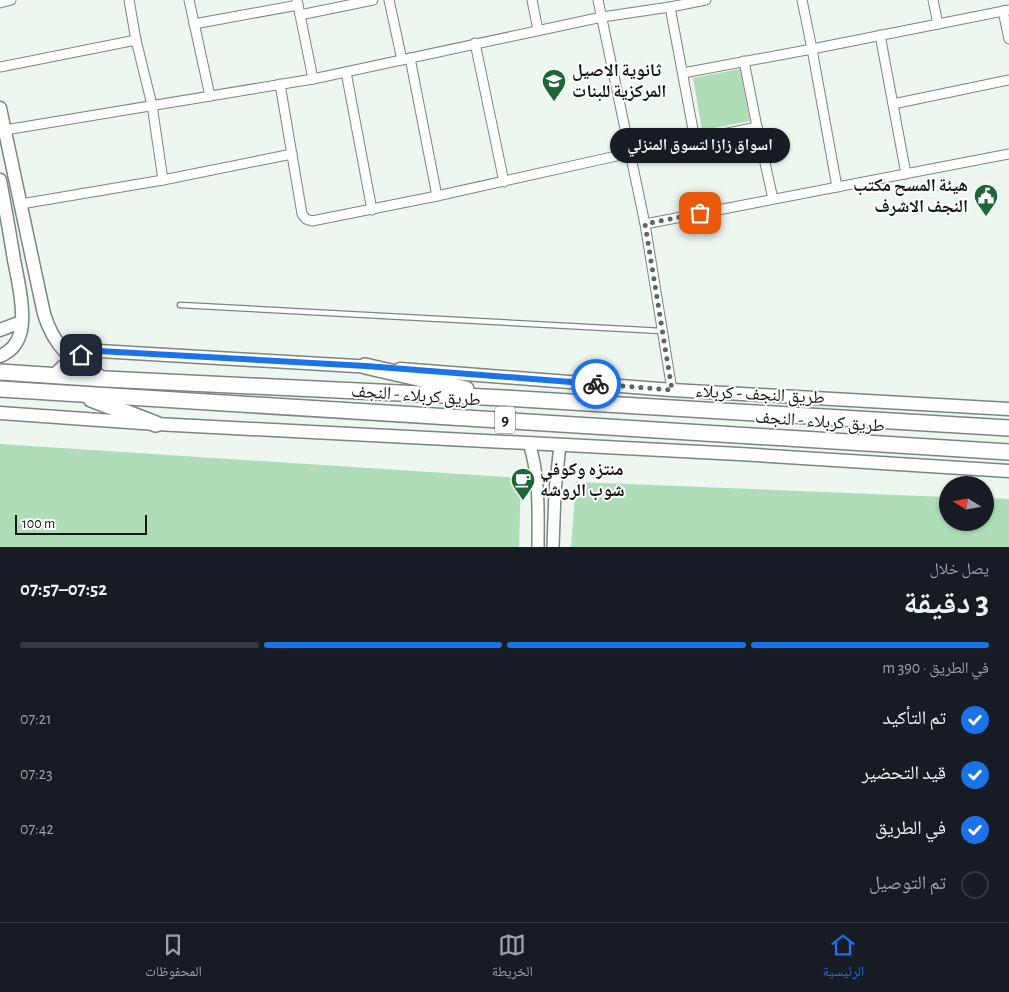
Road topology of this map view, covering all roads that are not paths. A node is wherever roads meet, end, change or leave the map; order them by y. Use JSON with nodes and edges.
{"nodes":[{"id":1,"x":11,"y":0,"type":"edge"},
{"id":2,"x":129,"y":0,"type":"edge"},
{"id":3,"x":189,"y":0,"type":"edge"},
{"id":4,"x":372,"y":0,"type":"edge"},
{"id":5,"x":389,"y":0,"type":"edge"},
{"id":6,"x":532,"y":0,"type":"edge"},
{"id":7,"x":598,"y":0,"type":"edge"},
{"id":8,"x":706,"y":0,"type":"edge"},
{"id":9,"x":802,"y":0,"type":"edge"},
{"id":10,"x":934,"y":0,"type":"edge"},
{"id":11,"x":0,"y":3,"type":"edge"},
{"id":12,"x":298,"y":3,"type":"edge"},
{"id":13,"x":670,"y":7,"type":"junction"},
{"id":14,"x":1006,"y":11,"type":"edge"},
{"id":15,"x":300,"y":15,"type":"junction"},
{"id":16,"x":602,"y":17,"type":"junction"},
{"id":17,"x":194,"y":24,"type":"junction"},
{"id":18,"x":938,"y":24,"type":"junction"},
{"id":19,"x":538,"y":30,"type":"junction"},
{"id":20,"x":880,"y":35,"type":"junction"},
{"id":21,"x":1009,"y":39,"type":"edge"},
{"id":22,"x":136,"y":40,"type":"junction"},
{"id":23,"x":475,"y":43,"type":"junction"},
{"id":24,"x":812,"y":49,"type":"junction"},
{"id":25,"x":406,"y":59,"type":"junction"},
{"id":26,"x":744,"y":61,"type":"junction"},
{"id":27,"x":0,"y":67,"type":"edge"},
{"id":28,"x":346,"y":72,"type":"junction"},
{"id":29,"x":682,"y":73,"type":"junction"},
{"id":30,"x":313,"y":79,"type":"junction"},
{"id":31,"x":1009,"y":80,"type":"edge"},
{"id":32,"x":280,"y":84,"type":"junction"},
{"id":33,"x":210,"y":96,"type":"junction"},
{"id":34,"x":894,"y":104,"type":"junction"},
{"id":35,"x":152,"y":105,"type":"junction"},
{"id":36,"x":0,"y":108,"type":"edge"},
{"id":37,"x":757,"y":127,"type":"junction"},
{"id":38,"x":5,"y":130,"type":"junction"},
{"id":39,"x":695,"y":140,"type":"junction"},
{"id":40,"x":292,"y":154,"type":"junction"},
{"id":41,"x":630,"y":154,"type":"junction"},
{"id":42,"x":1009,"y":154,"type":"edge"},
{"id":43,"x":906,"y":174,"type":"junction"},
{"id":44,"x":0,"y":180,"type":"edge"},
{"id":45,"x":162,"y":180,"type":"junction"},
{"id":46,"x":504,"y":182,"type":"junction"},
{"id":47,"x":837,"y":187,"type":"junction"},
{"id":48,"x":437,"y":196,"type":"junction"},
{"id":49,"x":773,"y":199,"type":"junction"},
{"id":50,"x":21,"y":204,"type":"junction"},
{"id":51,"x":372,"y":210,"type":"junction"},
{"id":52,"x":645,"y":224,"type":"junction"},
{"id":53,"x":40,"y":296,"type":"junction"},
{"id":54,"x":21,"y":298,"type":"junction"},
{"id":55,"x":180,"y":305,"type":"dead end"},
{"id":56,"x":21,"y":322,"type":"junction"},
{"id":57,"x":0,"y":330,"type":"edge"},
{"id":58,"x":663,"y":331,"type":"junction"},
{"id":59,"x":0,"y":356,"type":"edge"},
{"id":60,"x":73,"y":359,"type":"junction"},
{"id":61,"x":366,"y":366,"type":"junction"},
{"id":62,"x":0,"y":372,"type":"edge"},
{"id":63,"x":54,"y":376,"type":"junction"},
{"id":64,"x":104,"y":379,"type":"junction"},
{"id":65,"x":0,"y":389,"type":"edge"},
{"id":66,"x":672,"y":390,"type":"junction"},
{"id":67,"x":75,"y":394,"type":"junction"},
{"id":68,"x":504,"y":398,"type":"junction"},
{"id":69,"x":1009,"y":409,"type":"edge"},
{"id":70,"x":0,"y":412,"type":"edge"},
{"id":71,"x":156,"y":424,"type":"junction"},
{"id":72,"x":1009,"y":428,"type":"edge"},
{"id":73,"x":529,"y":443,"type":"junction"},
{"id":74,"x":560,"y":445,"type":"junction"},
{"id":75,"x":1009,"y":452,"type":"edge"},
{"id":76,"x":1009,"y":471,"type":"edge"},
{"id":77,"x":555,"y":491,"type":"junction"},
{"id":78,"x":538,"y":494,"type":"junction"},
{"id":79,"x":538,"y":547,"type":"edge"},
{"id":80,"x":553,"y":547,"type":"edge"}],
"edges":[{"from":1,"to":11,"type":"street"},
{"from":2,"to":22,"type":"street"},
{"from":3,"to":17,"type":"street"},
{"from":4,"to":15,"type":"street"},
{"from":5,"to":25,"type":"street"},
{"from":6,"to":19,"type":"street"},
{"from":7,"to":16,"type":"street"},
{"from":8,"to":13,"type":"street"},
{"from":9,"to":24,"type":"street"},
{"from":10,"to":18,"type":"street"},
{"from":12,"to":15,"type":"street"},
{"from":12,"to":17,"type":"street"},
{"from":13,"to":16,"type":"street"},
{"from":13,"to":29,"type":"street"},
{"from":14,"to":18,"type":"street"},
{"from":14,"to":21,"type":"street"},
{"from":15,"to":30,"type":"street"},
{"from":16,"to":19,"type":"street"},
{"from":16,"to":41,"type":"street"},
{"from":17,"to":33,"type":"street"},
{"from":18,"to":20,"type":"street"},
{"from":19,"to":23,"type":"street"},
{"from":20,"to":24,"type":"street"},
{"from":20,"to":34,"type":"street"},
{"from":22,"to":27,"type":"street"},
{"from":22,"to":35,"type":"street"},
{"from":23,"to":25,"type":"street"},
{"from":23,"to":46,"type":"street"},
{"from":24,"to":26,"type":"street"},
{"from":24,"to":47,"type":"street"},
{"from":25,"to":28,"type":"street"},
{"from":25,"to":48,"type":"street"},
{"from":26,"to":29,"type":"street"},
{"from":26,"to":37,"type":"street"},
{"from":28,"to":30,"type":"street"},
{"from":28,"to":51,"type":"street"},
{"from":29,"to":39,"type":"street"},
{"from":30,"to":32,"type":"street"},
{"from":31,"to":34,"type":"street"},
{"from":32,"to":33,"type":"street"},
{"from":32,"to":40,"type":"street"},
{"from":33,"to":35,"type":"street"},
{"from":34,"to":43,"type":"street"},
{"from":35,"to":38,"type":"street"},
{"from":35,"to":45,"type":"street"},
{"from":36,"to":38,"type":"main road"},
{"from":37,"to":39,"type":"street"},
{"from":37,"to":49,"type":"street"},
{"from":38,"to":50,"type":"main road"},
{"from":39,"to":41,"type":"street"},
{"from":40,"to":45,"type":"street"},
{"from":40,"to":51,"type":"street"},
{"from":41,"to":46,"type":"street"},
{"from":41,"to":52,"type":"street"},
{"from":42,"to":43,"type":"street"},
{"from":43,"to":47,"type":"street"},
{"from":44,"to":54,"type":"main road"},
{"from":45,"to":50,"type":"street"},
{"from":46,"to":48,"type":"street"},
{"from":47,"to":49,"type":"street"},
{"from":48,"to":51,"type":"street"},
{"from":49,"to":52,"type":"street"},
{"from":50,"to":53,"type":"main road"},
{"from":52,"to":58,"type":"street"},
{"from":53,"to":54,"type":"main road"},
{"from":53,"to":60,"type":"main road"},
{"from":54,"to":56,"type":"main road"},
{"from":55,"to":58,"type":"lane"},
{"from":56,"to":57,"type":"main road"},
{"from":56,"to":59,"type":"main road"},
{"from":58,"to":66,"type":"street"},
{"from":60,"to":61,"type":"main road"},
{"from":60,"to":63,"type":"main road"},
{"from":60,"to":64,"type":"main road"},
{"from":61,"to":66,"type":"main road"},
{"from":61,"to":68,"type":"highway"},
{"from":62,"to":63,"type":"highway","name":"طريق النجف - کربلاء","number":"9"},
{"from":63,"to":64,"type":"highway","name":"طريق النجف - کربلاء","number":"9"},
{"from":64,"to":68,"type":"highway","name":"طريق النجف - کربلاء","number":"9"},
{"from":65,"to":67,"type":"highway","name":"طريق کربلاء - النجف","number":"9"},
{"from":66,"to":69,"type":"main road"},
{"from":67,"to":71,"type":"highway"},
{"from":67,"to":75,"type":"highway","name":"طريق کربلاء - النجف","number":"9"},
{"from":68,"to":72,"type":"highway","name":"طريق النجف - کربلاء","number":"9"},
{"from":70,"to":71,"type":"main road"},
{"from":71,"to":73,"type":"main road"},
{"from":73,"to":74,"type":"main road"},
{"from":73,"to":78,"type":"street"},
{"from":74,"to":76,"type":"main road"},
{"from":74,"to":77,"type":"street"},
{"from":77,"to":78,"type":"street"},
{"from":77,"to":80,"type":"street"},
{"from":78,"to":79,"type":"street"}]}
